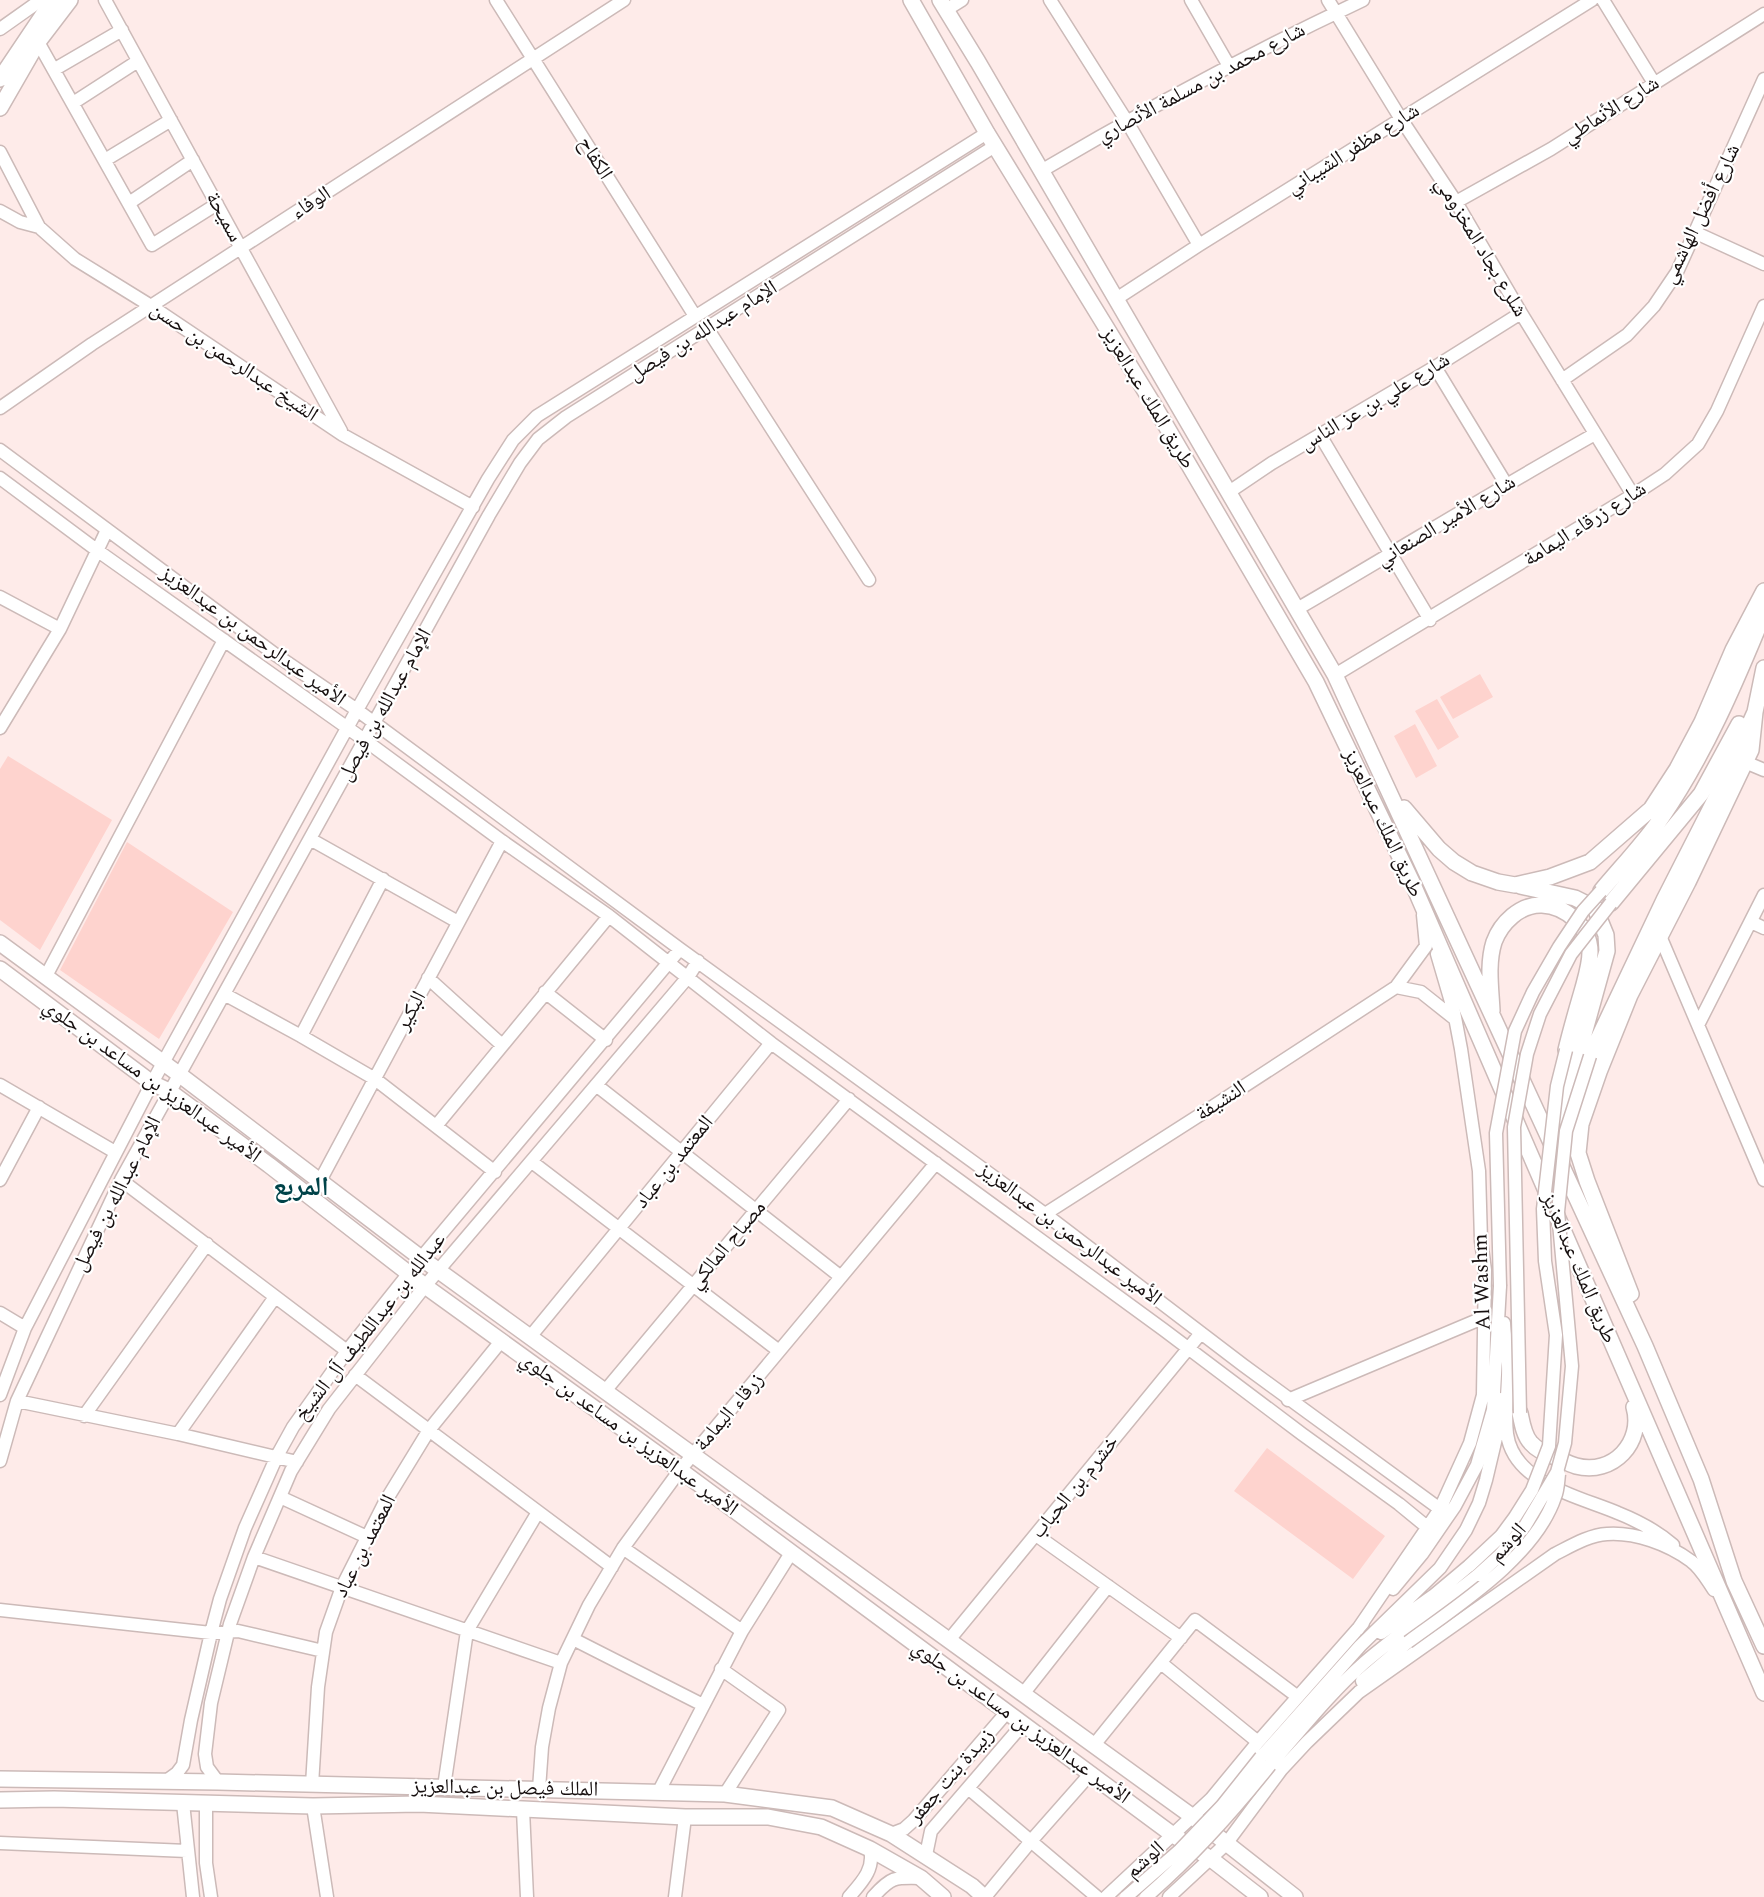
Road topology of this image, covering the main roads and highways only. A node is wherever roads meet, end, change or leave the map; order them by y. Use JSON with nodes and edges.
{"nodes":[{"id":1,"x":53,"y":0,"type":"edge"},
{"id":2,"x":70,"y":0,"type":"edge"},
{"id":3,"x":911,"y":0,"type":"edge"},
{"id":4,"x":940,"y":3,"type":"edge"},
{"id":5,"x":0,"y":79,"type":"edge"},
{"id":6,"x":970,"y":103,"type":"junction"},
{"id":7,"x":0,"y":108,"type":"edge"},
{"id":8,"x":1764,"y":591,"type":"edge"},
{"id":9,"x":1764,"y":614,"type":"edge"},
{"id":10,"x":1764,"y":668,"type":"edge"},
{"id":11,"x":1755,"y":712,"type":"junction"},
{"id":12,"x":1384,"y":779,"type":"junction"},
{"id":13,"x":1515,"y":885,"type":"junction"},
{"id":14,"x":1601,"y":891,"type":"road end"},
{"id":15,"x":1611,"y":903,"type":"road end"},
{"id":16,"x":0,"y":943,"type":"edge"},
{"id":17,"x":0,"y":969,"type":"edge"},
{"id":18,"x":1493,"y":1020,"type":"junction"},
{"id":19,"x":1566,"y":1050,"type":"road end"},
{"id":20,"x":1590,"y":1056,"type":"road end"},
{"id":21,"x":1566,"y":1131,"type":"road end"},
{"id":22,"x":1645,"y":1346,"type":"junction"},
{"id":23,"x":1622,"y":1370,"type":"junction"},
{"id":24,"x":1520,"y":1413,"type":"road end"},
{"id":25,"x":1764,"y":1646,"type":"edge"},
{"id":26,"x":1764,"y":1693,"type":"edge"},
{"id":27,"x":0,"y":1779,"type":"edge"},
{"id":28,"x":0,"y":1800,"type":"edge"},
{"id":29,"x":943,"y":1897,"type":"edge"},
{"id":30,"x":984,"y":1897,"type":"edge"},
{"id":31,"x":1260,"y":1897,"type":"edge"},
{"id":32,"x":1296,"y":1897,"type":"edge"}],
"edges":[{"from":1,"to":5,"type":"main road"},
{"from":2,"to":7,"type":"main road"},
{"from":3,"to":6,"type":"main road","name":"طريق الملك عبدالعزيز"},
{"from":4,"to":6,"type":"main road"},
{"from":4,"to":12,"type":"main road","name":"طريق الملك عبدالعزيز"},
{"from":6,"to":23,"type":"main road","name":"طريق الملك عبدالعزيز"},
{"from":8,"to":13,"type":"main road"},
{"from":9,"to":14,"type":"main road"},
{"from":10,"to":11,"type":"main road"},
{"from":10,"to":15,"type":"main road"},
{"from":11,"to":20,"type":"main road"},
{"from":11,"to":22,"type":"main road"},
{"from":12,"to":13,"type":"main road"},
{"from":12,"to":18,"type":"main road","name":"طريق الملك عبدالعزيز"},
{"from":13,"to":21,"type":"main road"},
{"from":16,"to":32,"type":"main road","name":"الأمير عبدالعزيز بن مساعد بن جلوي"},
{"from":17,"to":31,"type":"main road","name":"الأمير عبدالعزيز بن مساعد بن جلوي"},
{"from":18,"to":19,"type":"main road"},
{"from":18,"to":22,"type":"main road","name":"طريق الملك عبدالعزيز"},
{"from":22,"to":25,"type":"main road","name":"طريق الملك عبدالعزيز"},
{"from":23,"to":24,"type":"main road"},
{"from":23,"to":26,"type":"main road","name":"طريق الملك عبدالعزيز"},
{"from":27,"to":30,"type":"main road","name":"الملك فيصل بن عبدالعزيز"},
{"from":28,"to":29,"type":"main road","name":"الملك فيصل بن عبدالعزيز"}]}
